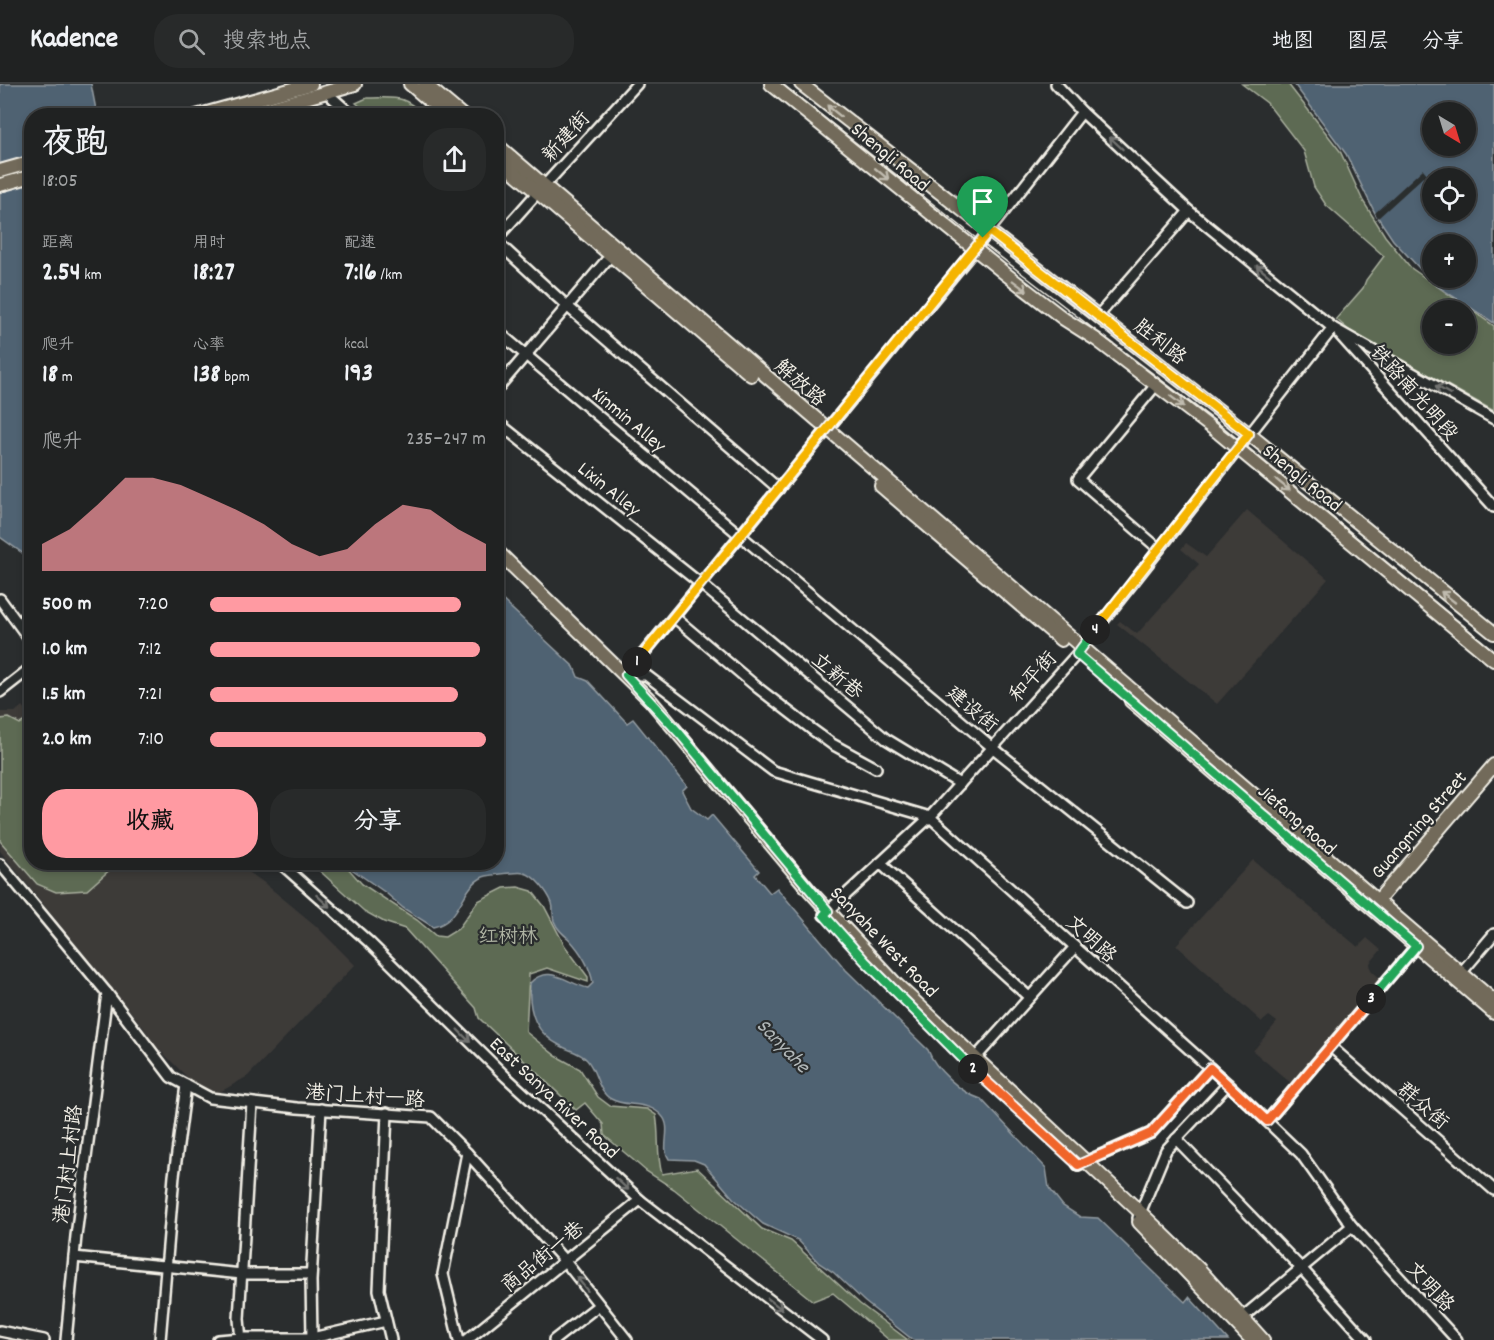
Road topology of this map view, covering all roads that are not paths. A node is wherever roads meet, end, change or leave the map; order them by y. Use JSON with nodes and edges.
{"nodes":[{"id":1,"x":310,"y":84,"type":"edge"},
{"id":2,"x":355,"y":84,"type":"edge"},
{"id":3,"x":410,"y":84,"type":"edge"},
{"id":4,"x":425,"y":84,"type":"edge"},
{"id":5,"x":637,"y":84,"type":"edge"},
{"id":6,"x":771,"y":84,"type":"edge"},
{"id":7,"x":801,"y":84,"type":"edge"},
{"id":8,"x":1056,"y":84,"type":"edge"},
{"id":9,"x":326,"y":92,"type":"junction"},
{"id":10,"x":224,"y":108,"type":"edge"},
{"id":11,"x":270,"y":108,"type":"edge"},
{"id":12,"x":344,"y":108,"type":"edge"},
{"id":13,"x":438,"y":108,"type":"edge"},
{"id":14,"x":454,"y":108,"type":"edge"},
{"id":15,"x":1082,"y":112,"type":"junction"},
{"id":16,"x":504,"y":152,"type":"edge"},
{"id":17,"x":504,"y":163,"type":"edge"},
{"id":18,"x":24,"y":164,"type":"edge"},
{"id":19,"x":0,"y":171,"type":"edge"},
{"id":20,"x":24,"y":178,"type":"edge"},
{"id":21,"x":0,"y":185,"type":"edge"},
{"id":22,"x":541,"y":189,"type":"junction"},
{"id":23,"x":1189,"y":211,"type":"junction"},
{"id":24,"x":504,"y":231,"type":"edge"},
{"id":25,"x":989,"y":231,"type":"junction"},
{"id":26,"x":504,"y":247,"type":"edge"},
{"id":27,"x":974,"y":250,"type":"junction"},
{"id":28,"x":611,"y":255,"type":"junction"},
{"id":29,"x":567,"y":306,"type":"junction"},
{"id":30,"x":1098,"y":316,"type":"junction"},
{"id":31,"x":1333,"y":328,"type":"junction"},
{"id":32,"x":504,"y":337,"type":"edge"},
{"id":33,"x":526,"y":355,"type":"junction"},
{"id":34,"x":504,"y":381,"type":"edge"},
{"id":35,"x":1156,"y":385,"type":"junction"},
{"id":36,"x":1494,"y":418,"type":"edge"},
{"id":37,"x":504,"y":427,"type":"edge"},
{"id":38,"x":825,"y":433,"type":"junction"},
{"id":39,"x":1249,"y":434,"type":"junction"},
{"id":40,"x":1238,"y":448,"type":"junction"},
{"id":41,"x":779,"y":489,"type":"junction"},
{"id":42,"x":1494,"y":507,"type":"edge"},
{"id":43,"x":740,"y":536,"type":"junction"},
{"id":44,"x":1159,"y":549,"type":"junction"},
{"id":45,"x":504,"y":558,"type":"edge"},
{"id":46,"x":504,"y":566,"type":"edge"},
{"id":47,"x":701,"y":584,"type":"junction"},
{"id":48,"x":0,"y":599,"type":"edge"},
{"id":49,"x":674,"y":617,"type":"junction"},
{"id":50,"x":24,"y":632,"type":"edge"},
{"id":51,"x":1494,"y":633,"type":"edge"},
{"id":52,"x":1079,"y":651,"type":"junction"},
{"id":53,"x":1494,"y":660,"type":"edge"},
{"id":54,"x":24,"y":673,"type":"edge"},
{"id":55,"x":626,"y":675,"type":"junction"},
{"id":56,"x":0,"y":692,"type":"edge"},
{"id":57,"x":992,"y":747,"type":"junction"},
{"id":58,"x":1494,"y":765,"type":"edge"},
{"id":59,"x":876,"y":768,"type":"dead end"},
{"id":60,"x":1494,"y":777,"type":"edge"},
{"id":61,"x":960,"y":784,"type":"junction"},
{"id":62,"x":930,"y":818,"type":"junction"},
{"id":63,"x":880,"y":863,"type":"junction"},
{"id":64,"x":0,"y":864,"type":"edge"},
{"id":65,"x":288,"y":870,"type":"edge"},
{"id":66,"x":1187,"y":903,"type":"dead end"},
{"id":67,"x":1377,"y":907,"type":"junction"},
{"id":68,"x":826,"y":913,"type":"junction"},
{"id":69,"x":1494,"y":934,"type":"edge"},
{"id":70,"x":1416,"y":946,"type":"junction"},
{"id":71,"x":1075,"y":947,"type":"junction"},
{"id":72,"x":1461,"y":973,"type":"junction"},
{"id":73,"x":107,"y":993,"type":"junction"},
{"id":74,"x":1029,"y":997,"type":"junction"},
{"id":75,"x":1494,"y":1001,"type":"edge"},
{"id":76,"x":1494,"y":1013,"type":"edge"},
{"id":77,"x":1330,"y":1046,"type":"junction"},
{"id":78,"x":972,"y":1062,"type":"junction"},
{"id":79,"x":1210,"y":1068,"type":"junction"},
{"id":80,"x":1228,"y":1084,"type":"junction"},
{"id":81,"x":186,"y":1085,"type":"junction"},
{"id":82,"x":252,"y":1103,"type":"junction"},
{"id":83,"x":321,"y":1109,"type":"junction"},
{"id":84,"x":387,"y":1113,"type":"junction"},
{"id":85,"x":1267,"y":1121,"type":"junction"},
{"id":86,"x":1176,"y":1139,"type":"junction"},
{"id":87,"x":467,"y":1153,"type":"junction"},
{"id":88,"x":1082,"y":1163,"type":"junction"},
{"id":89,"x":1494,"y":1190,"type":"edge"},
{"id":90,"x":640,"y":1200,"type":"junction"},
{"id":91,"x":1139,"y":1216,"type":"junction"},
{"id":92,"x":1352,"y":1226,"type":"junction"},
{"id":93,"x":74,"y":1257,"type":"junction"},
{"id":94,"x":564,"y":1260,"type":"junction"},
{"id":95,"x":165,"y":1267,"type":"junction"},
{"id":96,"x":1302,"y":1269,"type":"junction"},
{"id":97,"x":242,"y":1274,"type":"junction"},
{"id":98,"x":311,"y":1274,"type":"junction"},
{"id":99,"x":598,"y":1305,"type":"junction"},
{"id":100,"x":1240,"y":1320,"type":"junction"},
{"id":101,"x":386,"y":1321,"type":"junction"},
{"id":102,"x":0,"y":1331,"type":"edge"},
{"id":103,"x":312,"y":1338,"type":"junction"},
{"id":104,"x":241,"y":1339,"type":"edge"},
{"id":105,"x":44,"y":1340,"type":"edge"},
{"id":106,"x":66,"y":1340,"type":"edge"},
{"id":107,"x":160,"y":1340,"type":"edge"},
{"id":108,"x":218,"y":1340,"type":"edge"},
{"id":109,"x":391,"y":1340,"type":"edge"},
{"id":110,"x":459,"y":1340,"type":"edge"},
{"id":111,"x":467,"y":1340,"type":"edge"},
{"id":112,"x":554,"y":1340,"type":"edge"},
{"id":113,"x":626,"y":1340,"type":"edge"},
{"id":114,"x":822,"y":1340,"type":"edge"},
{"id":115,"x":1252,"y":1340,"type":"edge"},
{"id":116,"x":1263,"y":1340,"type":"edge"},
{"id":117,"x":1366,"y":1340,"type":"edge"},
{"id":118,"x":1457,"y":1340,"type":"edge"}],
"edges":[{"from":1,"to":10,"type":"main road"},
{"from":2,"to":9,"type":"main road"},
{"from":3,"to":13,"type":"main road"},
{"from":4,"to":14,"type":"main road"},
{"from":5,"to":22,"type":"street","name":"新建街"},
{"from":6,"to":27,"type":"main road","name":"Shengli Road","one_way":true},
{"from":25,"to":7,"type":"main road","name":"胜利路","one_way":true},
{"from":8,"to":15,"type":"street"},
{"from":9,"to":11,"type":"main road"},
{"from":9,"to":12,"type":"street"},
{"from":23,"to":15,"type":"street","one_way":true},
{"from":15,"to":25,"type":"street"},
{"from":16,"to":22,"type":"main road","name":"解放路"},
{"from":17,"to":22,"type":"main road","name":"解放路"},
{"from":18,"to":19,"type":"main road"},
{"from":20,"to":21,"type":"main road"},
{"from":22,"to":24,"type":"street","name":"新建街"},
{"from":22,"to":28,"type":"main road","name":"解放路"},
{"from":22,"to":38,"type":"main road","name":"解放路"},
{"from":23,"to":30,"type":"street"},
{"from":31,"to":23,"type":"street","one_way":true},
{"from":25,"to":27,"type":"street"},
{"from":25,"to":30,"type":"main road","name":"胜利路"},
{"from":26,"to":29,"type":"street"},
{"from":27,"to":35,"type":"main road","name":"Shengli Road","one_way":true},
{"from":27,"to":38,"type":"street"},
{"from":28,"to":29,"type":"street"},
{"from":28,"to":38,"type":"main road","name":"解放路"},
{"from":29,"to":33,"type":"street"},
{"from":29,"to":41,"type":"street"},
{"from":30,"to":39,"type":"main road","name":"胜利路"},
{"from":36,"to":31,"type":"street","one_way":true},
{"from":31,"to":39,"type":"street","name":"和平街"},
{"from":31,"to":42,"type":"street","name":"铁路南光明段"},
{"from":32,"to":33,"type":"street","name":"Xinmin Alley"},
{"from":33,"to":34,"type":"street"},
{"from":33,"to":43,"type":"street","name":"Xinmin Alley"},
{"from":35,"to":40,"type":"main road","name":"Shengli Road","one_way":true},
{"from":35,"to":44,"type":"street"},
{"from":37,"to":47,"type":"street","name":"Lixin Alley"},
{"from":38,"to":41,"type":"street"},
{"from":38,"to":52,"type":"main road","name":"解放路"},
{"from":39,"to":40,"type":"street","name":"和平街"},
{"from":51,"to":39,"type":"main road","name":"胜利路","one_way":true},
{"from":40,"to":44,"type":"street","name":"和平街"},
{"from":40,"to":53,"type":"main road","name":"Shengli Road","one_way":true},
{"from":41,"to":43,"type":"street"},
{"from":43,"to":47,"type":"street"},
{"from":43,"to":57,"type":"street","name":"建设街"},
{"from":44,"to":52,"type":"street","name":"和平街"},
{"from":45,"to":55,"type":"main road","name":"Sanyahe West Road"},
{"from":46,"to":68,"type":"main road","name":"Sanyahe West Road"},
{"from":47,"to":49,"type":"street"},
{"from":47,"to":61,"type":"street","name":"立新巷"},
{"from":48,"to":50,"type":"street"},
{"from":49,"to":55,"type":"street"},
{"from":49,"to":59,"type":"street"},
{"from":52,"to":57,"type":"street","name":"和平街"},
{"from":52,"to":67,"type":"main road","name":"Jiefang Road"},
{"from":54,"to":56,"type":"street"},
{"from":55,"to":62,"type":"street","name":"文明路"},
{"from":55,"to":68,"type":"main road","name":"Sanyahe West Road"},
{"from":57,"to":61,"type":"street","name":"和平街"},
{"from":57,"to":66,"type":"street","name":"建设街"},
{"from":58,"to":67,"type":"main road","name":"Guangming Street"},
{"from":60,"to":67,"type":"main road","name":"Guangming Street"},
{"from":61,"to":62,"type":"street","name":"和平街"},
{"from":62,"to":63,"type":"street","name":"和平街"},
{"from":62,"to":71,"type":"street","name":"文明路"},
{"from":63,"to":68,"type":"street","name":"和平街"},
{"from":63,"to":74,"type":"street"},
{"from":64,"to":73,"type":"street"},
{"from":65,"to":90,"type":"street","name":"East Sanya River Road","one_way":true},
{"from":67,"to":70,"type":"main road","name":"Jiefang Road"},
{"from":67,"to":72,"type":"main road","name":"Jiefang Road"},
{"from":68,"to":78,"type":"main road","name":"Sanyahe West Road"},
{"from":69,"to":72,"type":"street"},
{"from":70,"to":76,"type":"main road","name":"Jiefang Road"},
{"from":70,"to":77,"type":"street"},
{"from":71,"to":74,"type":"street"},
{"from":71,"to":79,"type":"street","name":"文明路"},
{"from":72,"to":75,"type":"main road","name":"Jiefang Road"},
{"from":73,"to":81,"type":"street"},
{"from":73,"to":93,"type":"street","name":"港门村上村路"},
{"from":74,"to":78,"type":"street"},
{"from":77,"to":85,"type":"street"},
{"from":77,"to":89,"type":"street","name":"群众街"},
{"from":78,"to":88,"type":"main road","name":"Sanyahe West Road"},
{"from":79,"to":80,"type":"street","name":"文明路"},
{"from":79,"to":88,"type":"street"},
{"from":80,"to":85,"type":"street","name":"文明路"},
{"from":80,"to":86,"type":"street"},
{"from":81,"to":82,"type":"street","name":"港门上村一路"},
{"from":81,"to":95,"type":"street"},
{"from":82,"to":83,"type":"street","name":"港门上村一路"},
{"from":82,"to":97,"type":"street"},
{"from":83,"to":84,"type":"street","name":"港门上村一路"},
{"from":83,"to":98,"type":"street"},
{"from":84,"to":87,"type":"street","name":"港门上村一路"},
{"from":84,"to":101,"type":"street"},
{"from":85,"to":92,"type":"street","name":"文明路"},
{"from":86,"to":91,"type":"street"},
{"from":86,"to":96,"type":"street"},
{"from":87,"to":94,"type":"street","name":"港门上村一路"},
{"from":87,"to":110,"type":"street"},
{"from":88,"to":91,"type":"main road","name":"Sanyahe West Road"},
{"from":90,"to":94,"type":"street","name":"商品街一巷"},
{"from":90,"to":114,"type":"street","name":"East Sanya River Road","one_way":true},
{"from":91,"to":100,"type":"main road","name":"Sanyahe West Road"},
{"from":92,"to":96,"type":"street"},
{"from":92,"to":118,"type":"street","name":"文明路"},
{"from":93,"to":95,"type":"street"},
{"from":93,"to":106,"type":"street","name":"港门村上村路"},
{"from":99,"to":94,"type":"street","name":"港门上村一路","one_way":true},
{"from":94,"to":111,"type":"street","name":"商品街一巷"},
{"from":95,"to":97,"type":"street"},
{"from":95,"to":107,"type":"street"},
{"from":96,"to":100,"type":"street"},
{"from":96,"to":117,"type":"street"},
{"from":97,"to":98,"type":"street"},
{"from":97,"to":104,"type":"street"},
{"from":98,"to":103,"type":"street"},
{"from":99,"to":112,"type":"street"},
{"from":99,"to":113,"type":"street","name":"港门上村一路"},
{"from":100,"to":115,"type":"main road","name":"Sanyahe West Road"},
{"from":100,"to":116,"type":"main road","name":"Sanyahe West Road"},
{"from":101,"to":103,"type":"street"},
{"from":101,"to":109,"type":"street"},
{"from":102,"to":105,"type":"street"},
{"from":103,"to":104,"type":"street"},
{"from":104,"to":108,"type":"street"}]}
